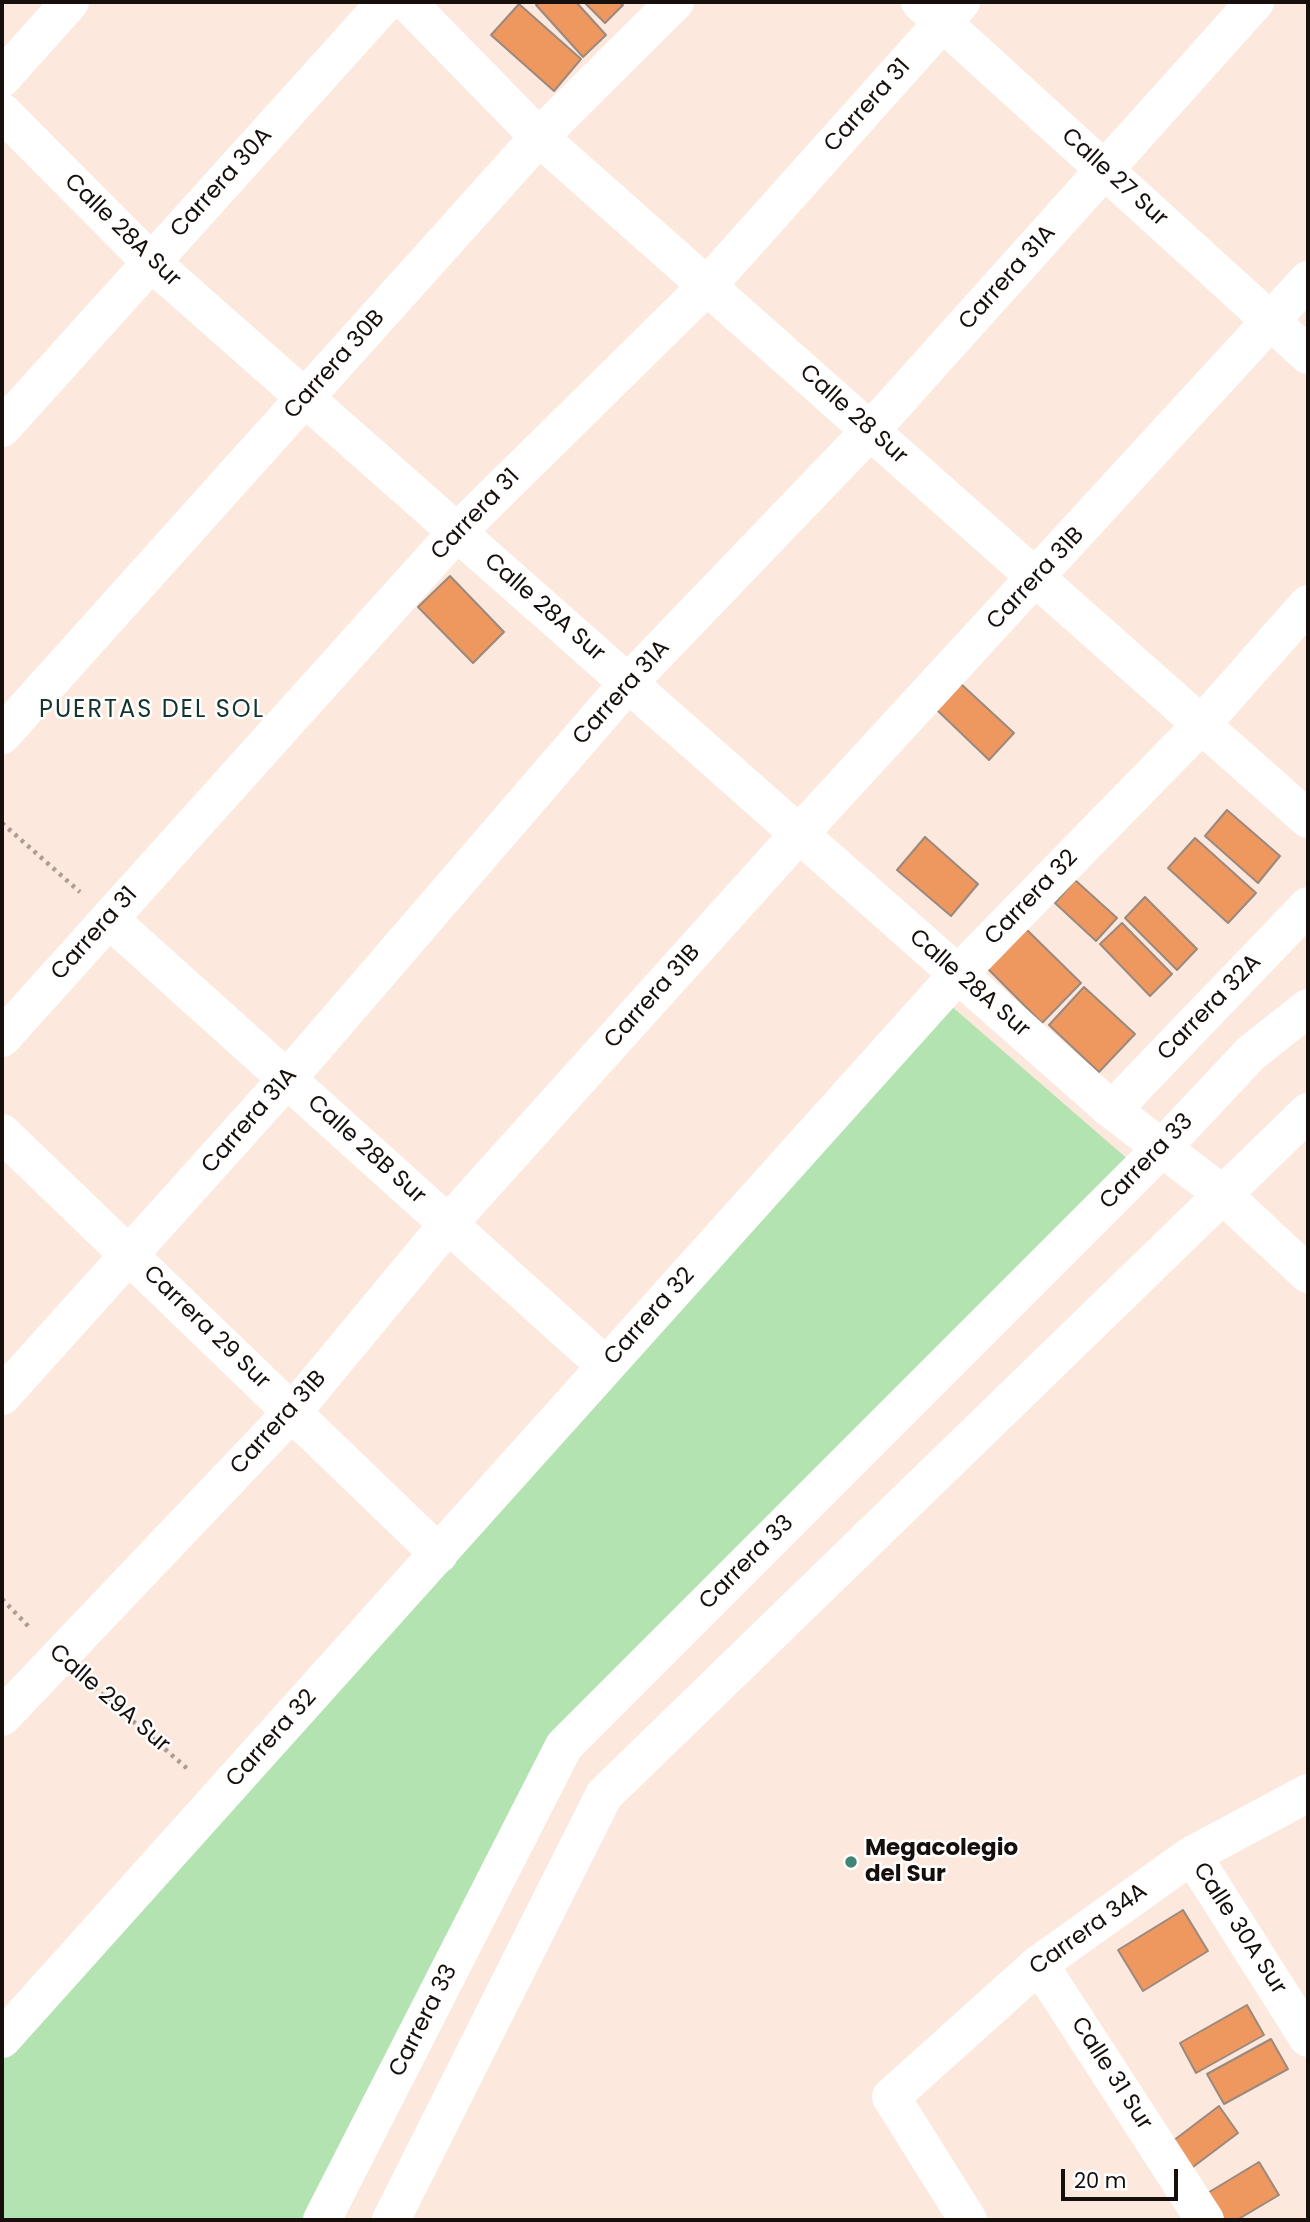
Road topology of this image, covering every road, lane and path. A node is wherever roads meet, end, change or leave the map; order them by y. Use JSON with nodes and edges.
{"nodes":[{"id":1,"x":70,"y":2,"type":"edge"},
{"id":2,"x":386,"y":2,"type":"edge"},
{"id":3,"x":407,"y":2,"type":"edge"},
{"id":4,"x":676,"y":2,"type":"edge"},
{"id":5,"x":1255,"y":2,"type":"edge"},
{"id":6,"x":941,"y":9,"type":"edge"},
{"id":7,"x":2,"y":78,"type":"edge"},
{"id":8,"x":2,"y":112,"type":"edge"},
{"id":9,"x":539,"y":137,"type":"junction"},
{"id":10,"x":1105,"y":170,"type":"junction"},
{"id":11,"x":151,"y":262,"type":"junction"},
{"id":12,"x":1308,"y":280,"type":"edge"},
{"id":13,"x":707,"y":286,"type":"junction"},
{"id":14,"x":1272,"y":321,"type":"junction"},
{"id":15,"x":1308,"y":355,"type":"edge"},
{"id":16,"x":305,"y":398,"type":"junction"},
{"id":17,"x":2,"y":428,"type":"edge"},
{"id":18,"x":870,"y":431,"type":"junction"},
{"id":19,"x":457,"y":532,"type":"junction"},
{"id":20,"x":1037,"y":579,"type":"junction"},
{"id":21,"x":1308,"y":604,"type":"edge"},
{"id":22,"x":629,"y":682,"type":"junction"},
{"id":23,"x":1201,"y":725,"type":"junction"},
{"id":24,"x":2,"y":735,"type":"edge"},
{"id":25,"x":1308,"y":819,"type":"edge"},
{"id":26,"x":2,"y":822,"type":"edge"},
{"id":27,"x":799,"y":834,"type":"junction"},
{"id":28,"x":1308,"y":906,"type":"edge"},
{"id":29,"x":109,"y":919,"type":"junction"},
{"id":30,"x":958,"y":974,"type":"junction"},
{"id":31,"x":1308,"y":1008,"type":"edge"},
{"id":32,"x":2,"y":1038,"type":"edge"},
{"id":33,"x":287,"y":1079,"type":"junction"},
{"id":34,"x":1112,"y":1110,"type":"junction"},
{"id":35,"x":1308,"y":1112,"type":"edge"},
{"id":36,"x":2,"y":1133,"type":"edge"},
{"id":37,"x":1160,"y":1150,"type":"junction"},
{"id":38,"x":1221,"y":1193,"type":"junction"},
{"id":39,"x":448,"y":1224,"type":"junction"},
{"id":40,"x":130,"y":1256,"type":"junction"},
{"id":41,"x":1308,"y":1274,"type":"edge"},
{"id":42,"x":606,"y":1366,"type":"junction"},
{"id":43,"x":2,"y":1396,"type":"edge"},
{"id":44,"x":293,"y":1411,"type":"junction"},
{"id":45,"x":439,"y":1554,"type":"junction"},
{"id":46,"x":2,"y":1599,"type":"edge"},
{"id":47,"x":58,"y":1656,"type":"junction"},
{"id":48,"x":2,"y":1717,"type":"edge"},
{"id":49,"x":1308,"y":1793,"type":"edge"},
{"id":50,"x":220,"y":1797,"type":"junction"},
{"id":51,"x":1192,"y":1855,"type":"junction"},
{"id":52,"x":1039,"y":1964,"type":"junction"},
{"id":53,"x":3,"y":2034,"type":"edge"},
{"id":54,"x":1308,"y":2038,"type":"edge"},
{"id":55,"x":322,"y":2220,"type":"edge"},
{"id":56,"x":391,"y":2220,"type":"edge"},
{"id":57,"x":968,"y":2220,"type":"edge"},
{"id":58,"x":1205,"y":2220,"type":"edge"}],
"edges":[{"from":1,"to":7,"type":"street"},
{"from":2,"to":11,"type":"street","name":"Carrera 30A"},
{"from":3,"to":9,"type":"street","name":"Calle 28 Sur"},
{"from":4,"to":9,"type":"street","name":"Carrera 30B"},
{"from":5,"to":10,"type":"street","name":"Carrera 31A"},
{"from":6,"to":10,"type":"street","name":"Calle 27 Sur"},
{"from":6,"to":13,"type":"street","name":"Carrera 31"},
{"from":8,"to":11,"type":"street","name":"Calle 28A Sur"},
{"from":9,"to":13,"type":"street","name":"Calle 28 Sur"},
{"from":9,"to":16,"type":"street","name":"Carrera 30B"},
{"from":10,"to":14,"type":"street","name":"Calle 27 Sur"},
{"from":10,"to":18,"type":"street","name":"Carrera 31A"},
{"from":11,"to":16,"type":"street","name":"Calle 28A Sur"},
{"from":11,"to":17,"type":"street","name":"Carrera 30A"},
{"from":12,"to":14,"type":"street","name":"Carrera 31B"},
{"from":13,"to":18,"type":"street","name":"Calle 28 Sur"},
{"from":13,"to":19,"type":"street","name":"Carrera 31"},
{"from":14,"to":15,"type":"street","name":"Calle 27 Sur"},
{"from":14,"to":20,"type":"street","name":"Carrera 31B"},
{"from":16,"to":19,"type":"street","name":"Calle 28A Sur"},
{"from":16,"to":24,"type":"street","name":"Carrera 30B"},
{"from":18,"to":20,"type":"street","name":"Calle 28 Sur"},
{"from":18,"to":22,"type":"street","name":"Carrera 31A"},
{"from":19,"to":22,"type":"street","name":"Calle 28A Sur"},
{"from":19,"to":29,"type":"street","name":"Carrera 31"},
{"from":20,"to":23,"type":"street","name":"Calle 28 Sur"},
{"from":20,"to":27,"type":"street","name":"Carrera 31B"},
{"from":21,"to":23,"type":"street","name":"Carrera 32"},
{"from":22,"to":27,"type":"street","name":"Calle 28A Sur"},
{"from":22,"to":33,"type":"street","name":"Carrera 31A"},
{"from":23,"to":25,"type":"street","name":"Calle 28 Sur"},
{"from":23,"to":30,"type":"street","name":"Carrera 32"},
{"from":26,"to":29,"type":"path"},
{"from":27,"to":30,"type":"street","name":"Calle 28A Sur"},
{"from":27,"to":39,"type":"street","name":"Carrera 31B"},
{"from":28,"to":34,"type":"street","name":"Carrera 32A"},
{"from":29,"to":32,"type":"street","name":"Carrera 31"},
{"from":29,"to":33,"type":"street","name":"Calle 28B Sur"},
{"from":30,"to":34,"type":"street","name":"Calle 28A Sur"},
{"from":30,"to":42,"type":"street","name":"Carrera 32"},
{"from":31,"to":37,"type":"street","name":"Carrera 33"},
{"from":33,"to":39,"type":"street","name":"Calle 28B Sur"},
{"from":33,"to":40,"type":"street","name":"Carrera 31A"},
{"from":34,"to":37,"type":"street","name":"Calle 28A Sur"},
{"from":35,"to":38,"type":"street"},
{"from":36,"to":40,"type":"street","name":"Carrera 29 Sur"},
{"from":37,"to":38,"type":"street"},
{"from":37,"to":55,"type":"street","name":"Carrera 33"},
{"from":38,"to":41,"type":"street"},
{"from":38,"to":56,"type":"street"},
{"from":39,"to":42,"type":"street","name":"Calle 28B Sur"},
{"from":39,"to":44,"type":"street","name":"Carrera 31B"},
{"from":40,"to":43,"type":"street","name":"Carrera 31A"},
{"from":40,"to":44,"type":"street","name":"Carrera 29 Sur"},
{"from":42,"to":45,"type":"street","name":"Carrera 32"},
{"from":44,"to":45,"type":"street","name":"Carrera 29 Sur"},
{"from":44,"to":47,"type":"street","name":"Carrera 31B"},
{"from":45,"to":50,"type":"street","name":"Carrera 32"},
{"from":46,"to":47,"type":"path","name":"Calle 29A Sur"},
{"from":47,"to":48,"type":"street","name":"Carrera 31B"},
{"from":47,"to":50,"type":"path","name":"Calle 29A Sur"},
{"from":49,"to":51,"type":"street","name":"Carrera 34A"},
{"from":50,"to":53,"type":"street","name":"Carrera 32"},
{"from":51,"to":52,"type":"street","name":"Carrera 34A"},
{"from":51,"to":54,"type":"street","name":"Calle 30A Sur"},
{"from":52,"to":57,"type":"street","name":"Carrera 34A"},
{"from":52,"to":58,"type":"street","name":"Calle 31 Sur"}]}
